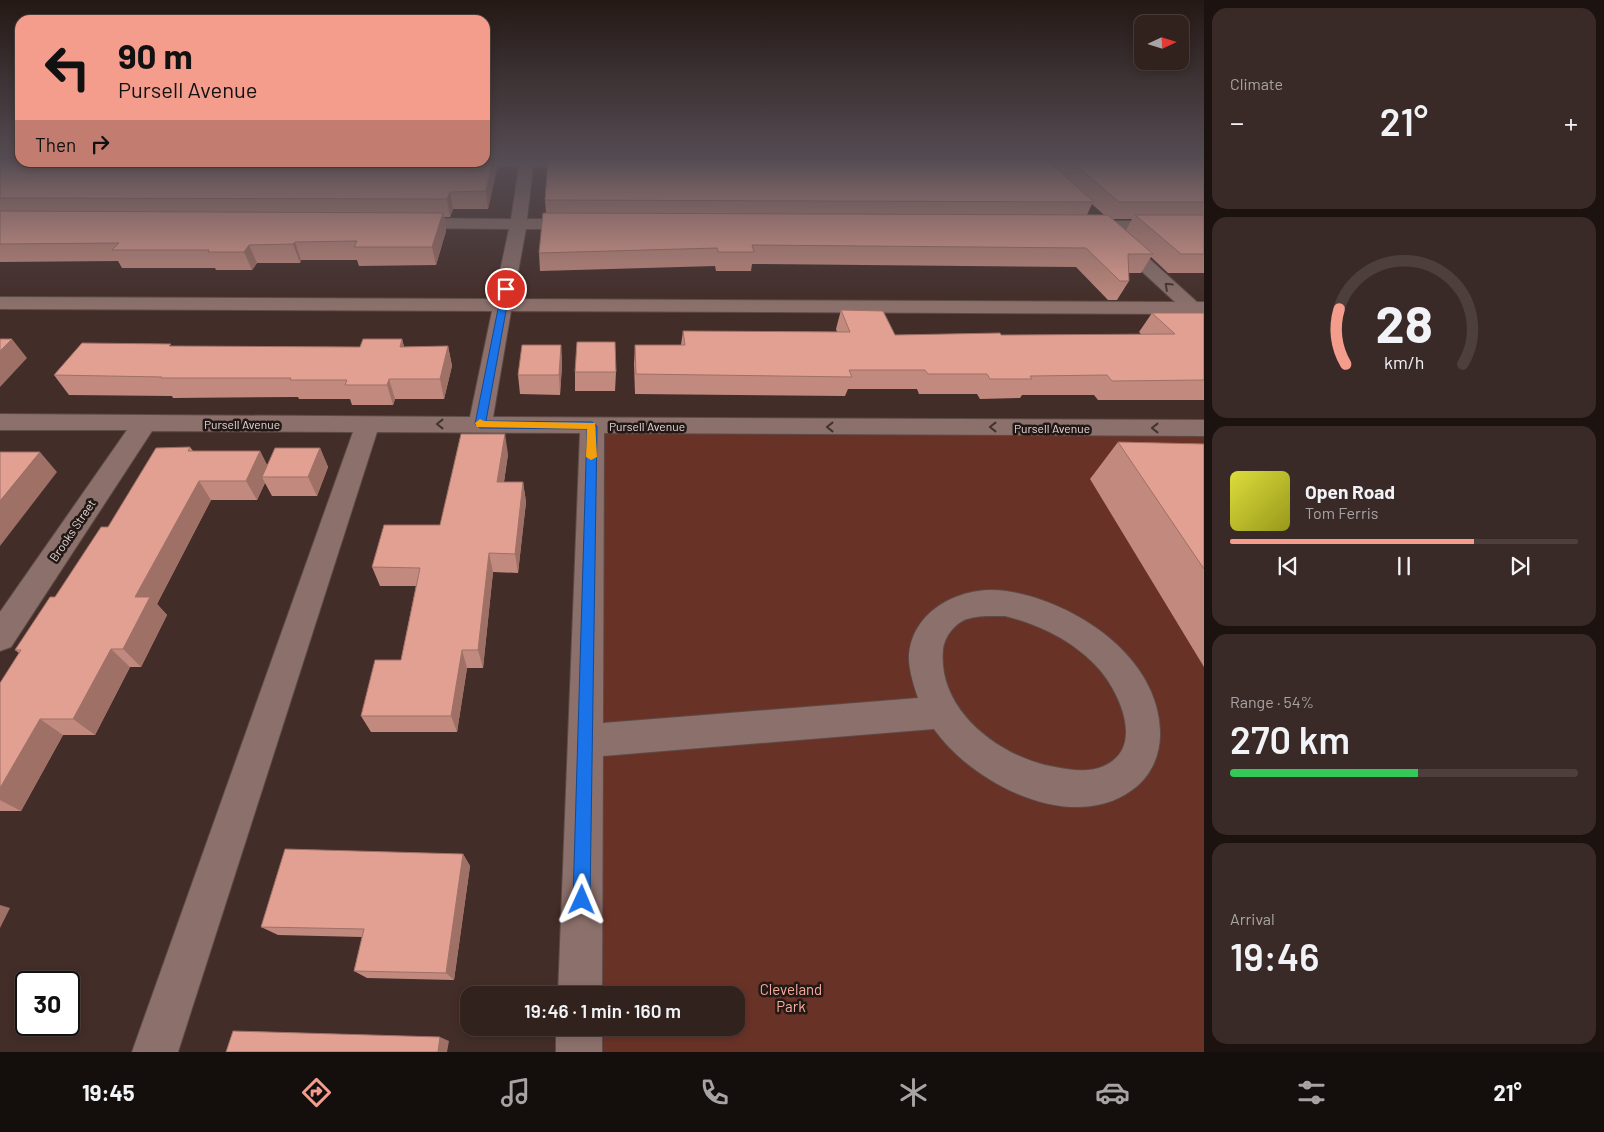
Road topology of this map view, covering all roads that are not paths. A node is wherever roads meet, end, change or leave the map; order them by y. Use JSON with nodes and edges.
{"nodes":[{"id":1,"x":520,"y":209,"type":"edge"},
{"id":2,"x":1090,"y":213,"type":"edge"},
{"id":3,"x":394,"y":223,"type":"edge"},
{"id":4,"x":518,"y":224,"type":"junction"},
{"id":5,"x":597,"y":224,"type":"edge"},
{"id":6,"x":1064,"y":226,"type":"edge"},
{"id":7,"x":1104,"y":226,"type":"junction"},
{"id":8,"x":1204,"y":226,"type":"edge"},
{"id":9,"x":0,"y":303,"type":"edge"},
{"id":10,"x":502,"y":305,"type":"junction"},
{"id":11,"x":1200,"y":312,"type":"edge"},
{"id":12,"x":0,"y":422,"type":"edge"},
{"id":13,"x":145,"y":423,"type":"junction"},
{"id":14,"x":368,"y":424,"type":"junction"},
{"id":15,"x":480,"y":424,"type":"junction"},
{"id":16,"x":592,"y":426,"type":"junction"},
{"id":17,"x":1204,"y":428,"type":"edge"},
{"id":18,"x":0,"y":637,"type":"edge"},
{"id":19,"x":942,"y":712,"type":"junction"},
{"id":20,"x":585,"y":741,"type":"junction"},
{"id":21,"x":580,"y":986,"type":"edge"},
{"id":22,"x":579,"y":1036,"type":"edge"},
{"id":23,"x":155,"y":1052,"type":"edge"},
{"id":24,"x":579,"y":1052,"type":"edge"}],
"edges":[{"from":1,"to":4,"type":"street"},
{"from":2,"to":7,"type":"street"},
{"from":3,"to":4,"type":"street"},
{"from":4,"to":5,"type":"street"},
{"from":4,"to":10,"type":"street"},
{"from":6,"to":7,"type":"street"},
{"from":7,"to":8,"type":"street"},
{"from":11,"to":7,"type":"street","one_way":true},
{"from":9,"to":10,"type":"street"},
{"from":10,"to":11,"type":"street"},
{"from":10,"to":15,"type":"street"},
{"from":12,"to":13,"type":"street","name":"Pursell Avenue"},
{"from":13,"to":14,"type":"street","name":"Pursell Avenue"},
{"from":13,"to":18,"type":"street","name":"Brooks Street"},
{"from":15,"to":14,"type":"street","name":"Pursell Avenue","one_way":true},
{"from":14,"to":23,"type":"street"},
{"from":15,"to":16,"type":"street","name":"Pursell Avenue"},
{"from":17,"to":16,"type":"street","name":"Pursell Avenue","one_way":true},
{"from":16,"to":20,"type":"street"},
{"from":19,"to":19,"type":"street"},
{"from":19,"to":20,"type":"street"},
{"from":20,"to":21,"type":"street"},
{"from":22,"to":24,"type":"street"}]}
